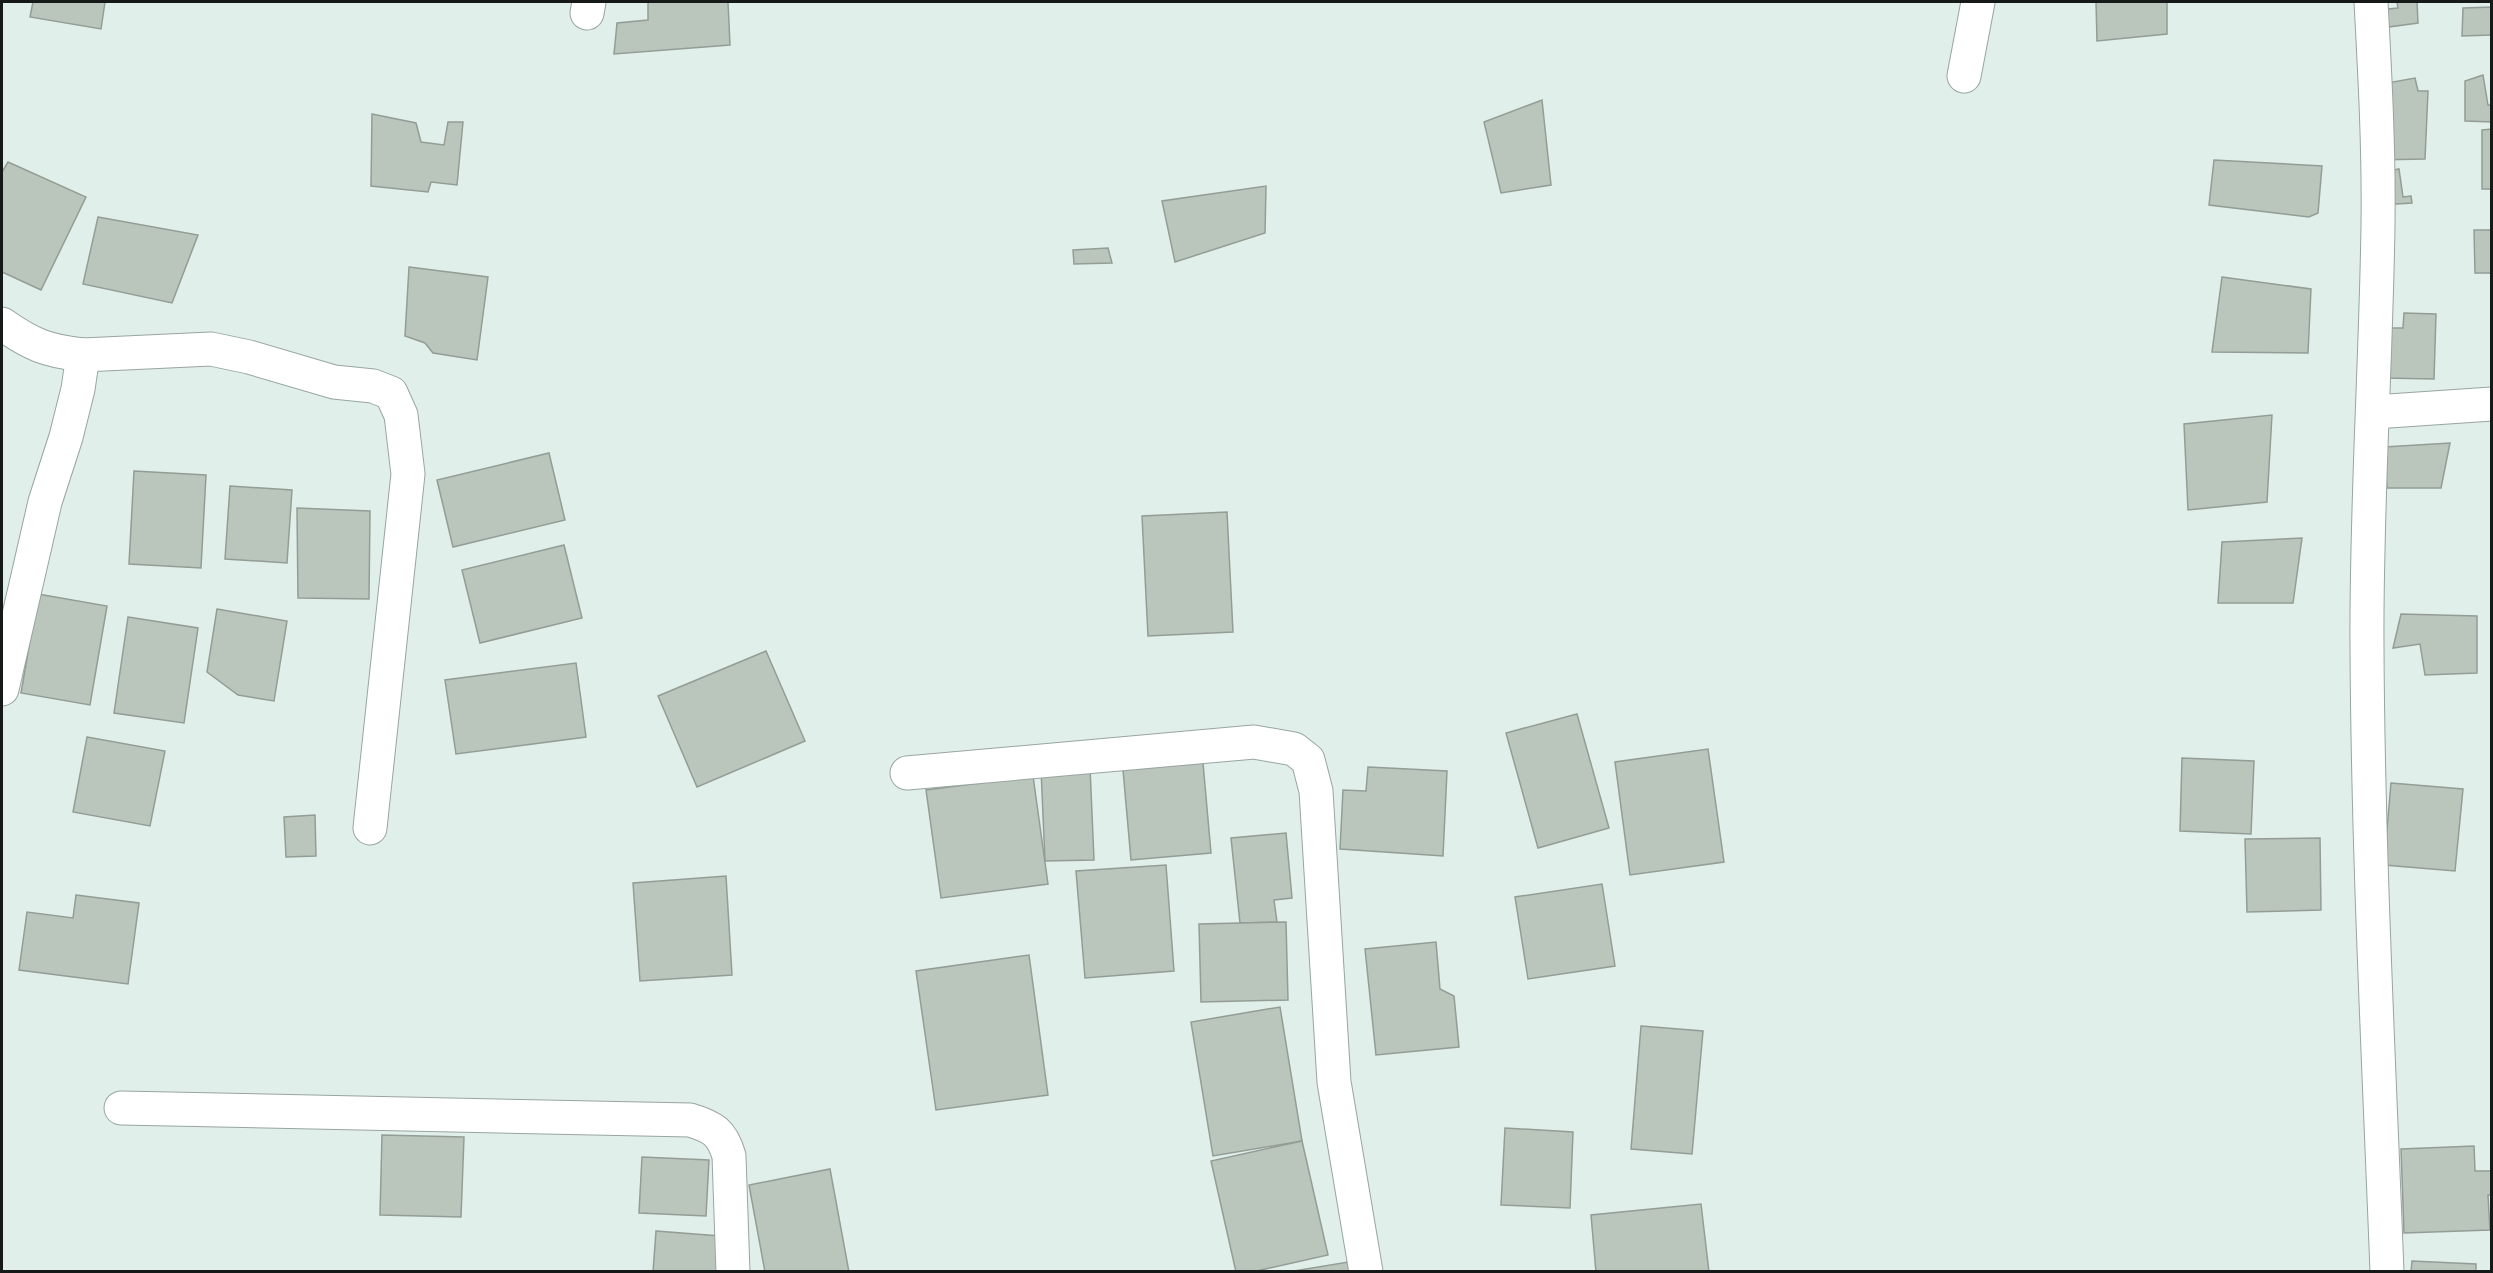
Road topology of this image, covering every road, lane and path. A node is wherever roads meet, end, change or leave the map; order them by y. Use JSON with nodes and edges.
{"nodes":[{"id":1,"x":1978,"y":2,"type":"edge"},
{"id":2,"x":2371,"y":2,"type":"edge"},
{"id":3,"x":1964,"y":76,"type":"dead end"},
{"id":4,"x":2,"y":324,"type":"edge"},
{"id":5,"x":83,"y":355,"type":"junction"},
{"id":6,"x":2492,"y":404,"type":"edge"},
{"id":7,"x":2374,"y":412,"type":"junction"},
{"id":8,"x":2,"y":689,"type":"edge"},
{"id":9,"x":907,"y":773,"type":"dead end"},
{"id":10,"x":370,"y":828,"type":"dead end"},
{"id":11,"x":121,"y":1108,"type":"dead end"},
{"id":12,"x":733,"y":1272,"type":"edge"},
{"id":13,"x":1366,"y":1272,"type":"edge"},
{"id":14,"x":2387,"y":1272,"type":"edge"}],
"edges":[{"from":1,"to":3,"type":"street"},
{"from":2,"to":7,"type":"street"},
{"from":4,"to":5,"type":"street"},
{"from":5,"to":8,"type":"street"},
{"from":5,"to":10,"type":"street"},
{"from":6,"to":7,"type":"street"},
{"from":7,"to":14,"type":"street"},
{"from":9,"to":13,"type":"street"},
{"from":11,"to":12,"type":"street"}]}
